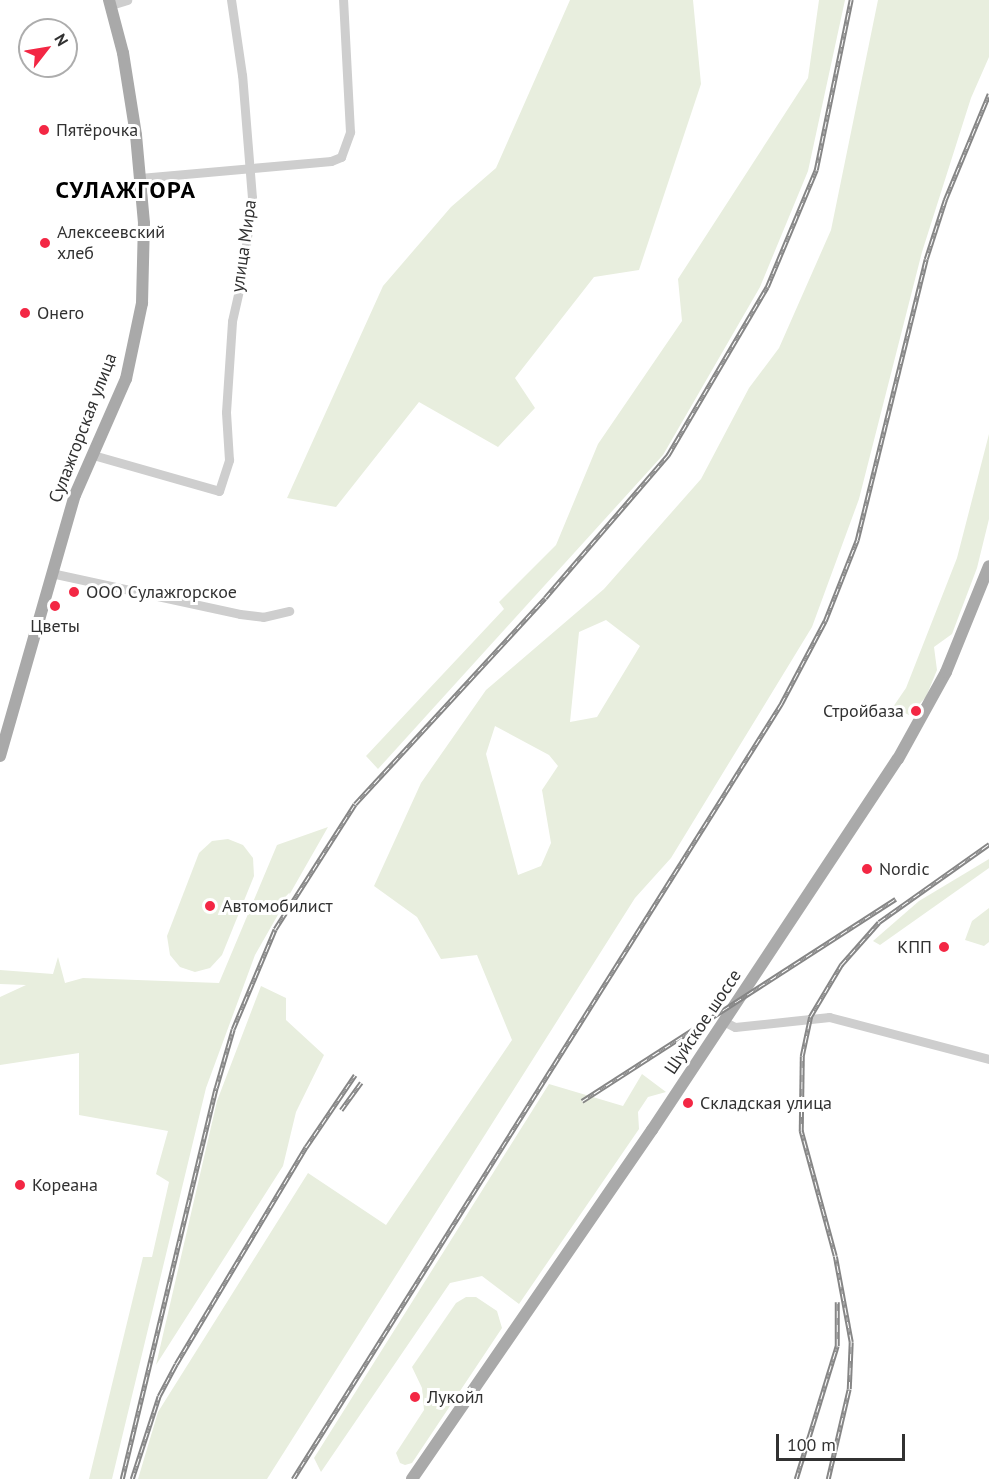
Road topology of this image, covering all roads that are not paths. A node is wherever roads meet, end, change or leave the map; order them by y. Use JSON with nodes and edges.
{"nodes":[{"id":1,"x":128,"y":0,"type":"edge"},
{"id":2,"x":231,"y":0,"type":"edge"},
{"id":3,"x":343,"y":0,"type":"edge"},
{"id":4,"x":110,"y":3,"type":"edge"},
{"id":5,"x":248,"y":169,"type":"junction"},
{"id":6,"x":140,"y":178,"type":"junction"},
{"id":7,"x":93,"y":454,"type":"junction"},
{"id":8,"x":989,"y":566,"type":"edge"},
{"id":9,"x":51,"y":573,"type":"junction"},
{"id":10,"x":289,"y":611,"type":"dead end"},
{"id":11,"x":0,"y":756,"type":"edge"},
{"id":12,"x":725,"y":1022,"type":"junction"},
{"id":13,"x":989,"y":1059,"type":"edge"},
{"id":14,"x":412,"y":1479,"type":"edge"}],
"edges":[{"from":1,"to":4,"type":"street"},
{"from":2,"to":5,"type":"street","name":"улица Мира"},
{"from":3,"to":5,"type":"street"},
{"from":4,"to":6,"type":"main road","name":"Сулажгорская улица"},
{"from":5,"to":6,"type":"street"},
{"from":5,"to":7,"type":"street","name":"улица Мира"},
{"from":6,"to":7,"type":"main road","name":"Сулажгорская улица"},
{"from":7,"to":9,"type":"main road","name":"Сулажгорская улица"},
{"from":8,"to":12,"type":"main road","name":"Шуйское шоссе"},
{"from":9,"to":10,"type":"street"},
{"from":9,"to":11,"type":"main road","name":"Сулажгорская улица"},
{"from":12,"to":13,"type":"street"},
{"from":12,"to":14,"type":"main road","name":"Шуйское шоссе"}]}
